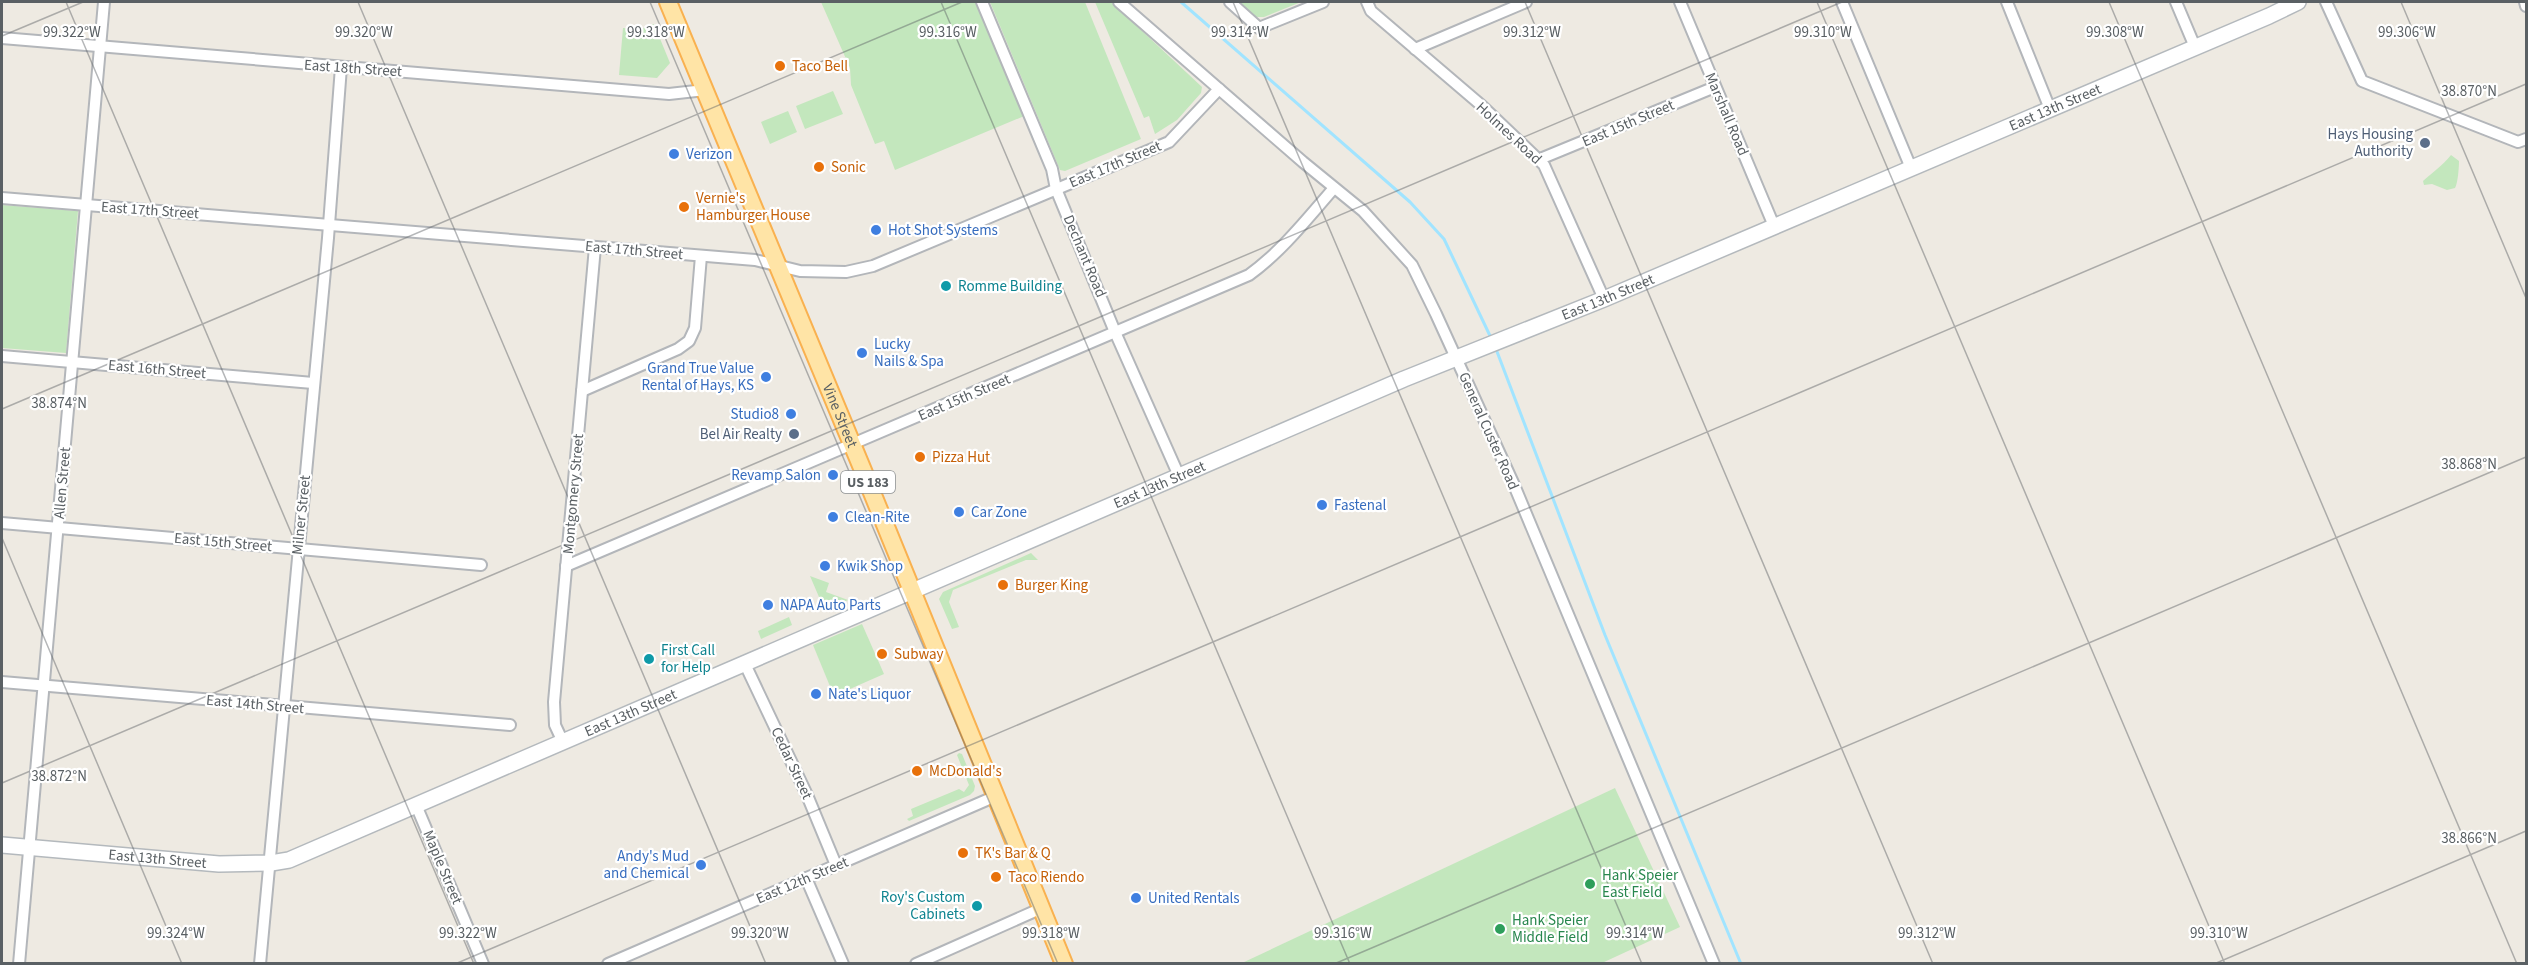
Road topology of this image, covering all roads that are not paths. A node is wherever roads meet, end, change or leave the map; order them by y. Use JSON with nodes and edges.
{"nodes":[{"id":1,"x":105,"y":2,"type":"edge"},
{"id":2,"x":668,"y":2,"type":"edge"},
{"id":3,"x":982,"y":2,"type":"edge"},
{"id":4,"x":1119,"y":2,"type":"edge"},
{"id":5,"x":1230,"y":2,"type":"edge"},
{"id":6,"x":1323,"y":2,"type":"edge"},
{"id":7,"x":1367,"y":2,"type":"edge"},
{"id":8,"x":1526,"y":2,"type":"edge"},
{"id":9,"x":1680,"y":2,"type":"edge"},
{"id":10,"x":1842,"y":2,"type":"edge"},
{"id":11,"x":2007,"y":2,"type":"edge"},
{"id":12,"x":2176,"y":2,"type":"edge"},
{"id":13,"x":2298,"y":2,"type":"edge"},
{"id":14,"x":2326,"y":2,"type":"edge"},
{"id":15,"x":2525,"y":2,"type":"edge"},
{"id":16,"x":2526,"y":6,"type":"edge"},
{"id":17,"x":2,"y":38,"type":"edge"},
{"id":18,"x":100,"y":46,"type":"junction"},
{"id":19,"x":2195,"y":47,"type":"junction"},
{"id":20,"x":1415,"y":49,"type":"junction"},
{"id":21,"x":341,"y":67,"type":"junction"},
{"id":22,"x":1715,"y":87,"type":"junction"},
{"id":23,"x":1219,"y":89,"type":"junction"},
{"id":24,"x":705,"y":90,"type":"junction"},
{"id":25,"x":2050,"y":109,"type":"junction"},
{"id":26,"x":2526,"y":139,"type":"edge"},
{"id":27,"x":1540,"y":159,"type":"junction"},
{"id":28,"x":1911,"y":168,"type":"junction"},
{"id":29,"x":1334,"y":188,"type":"junction"},
{"id":30,"x":1056,"y":189,"type":"junction"},
{"id":31,"x":2,"y":198,"type":"edge"},
{"id":32,"x":87,"y":205,"type":"junction"},
{"id":33,"x":328,"y":224,"type":"junction"},
{"id":34,"x":1774,"y":226,"type":"junction"},
{"id":35,"x":595,"y":247,"type":"junction"},
{"id":36,"x":701,"y":256,"type":"junction"},
{"id":37,"x":777,"y":264,"type":"junction"},
{"id":38,"x":1604,"y":299,"type":"junction"},
{"id":39,"x":1115,"y":332,"type":"junction"},
{"id":40,"x":2,"y":356,"type":"edge"},
{"id":41,"x":1456,"y":358,"type":"junction"},
{"id":42,"x":73,"y":362,"type":"junction"},
{"id":43,"x":313,"y":383,"type":"junction"},
{"id":44,"x":582,"y":391,"type":"junction"},
{"id":45,"x":852,"y":444,"type":"junction"},
{"id":46,"x":1179,"y":476,"type":"junction"},
{"id":47,"x":2,"y":522,"type":"edge"},
{"id":48,"x":58,"y":528,"type":"junction"},
{"id":49,"x":298,"y":549,"type":"junction"},
{"id":50,"x":481,"y":565,"type":"dead end"},
{"id":51,"x":567,"y":566,"type":"junction"},
{"id":52,"x":912,"y":590,"type":"junction"},
{"id":53,"x":744,"y":662,"type":"junction"},
{"id":54,"x":2,"y":681,"type":"edge"},
{"id":55,"x":44,"y":685,"type":"junction"},
{"id":56,"x":284,"y":707,"type":"junction"},
{"id":57,"x":510,"y":725,"type":"dead end"},
{"id":58,"x":562,"y":740,"type":"junction"},
{"id":59,"x":996,"y":796,"type":"junction"},
{"id":60,"x":416,"y":804,"type":"junction"},
{"id":61,"x":2,"y":845,"type":"edge"},
{"id":62,"x":30,"y":847,"type":"junction"},
{"id":63,"x":271,"y":863,"type":"junction"},
{"id":64,"x":836,"y":865,"type":"junction"},
{"id":65,"x":806,"y":878,"type":"junction"},
{"id":66,"x":1041,"y":908,"type":"junction"},
{"id":67,"x":19,"y":963,"type":"edge"},
{"id":68,"x":260,"y":963,"type":"edge"},
{"id":69,"x":483,"y":963,"type":"edge"},
{"id":70,"x":609,"y":963,"type":"edge"},
{"id":71,"x":843,"y":963,"type":"edge"},
{"id":72,"x":916,"y":963,"type":"edge"},
{"id":73,"x":1064,"y":963,"type":"edge"},
{"id":74,"x":1714,"y":963,"type":"edge"}],
"edges":[{"from":1,"to":18,"type":"street","name":"Allen Street"},
{"from":2,"to":24,"type":"main road","name":"Vine Street","number":"US 183"},
{"from":3,"to":30,"type":"street","name":"Dechant Road"},
{"from":4,"to":23,"type":"street","name":"General Custer Road"},
{"from":5,"to":6,"type":"street"},
{"from":7,"to":20,"type":"street","name":"Holmes Road"},
{"from":8,"to":20,"type":"street"},
{"from":9,"to":22,"type":"street","name":"Marshall Road"},
{"from":10,"to":28,"type":"street"},
{"from":11,"to":25,"type":"street"},
{"from":12,"to":19,"type":"street"},
{"from":13,"to":19,"type":"street","name":"East 13th Street"},
{"from":14,"to":26,"type":"street"},
{"from":15,"to":16,"type":"street"},
{"from":17,"to":18,"type":"street","name":"East 18th Street"},
{"from":18,"to":21,"type":"street","name":"East 18th Street"},
{"from":18,"to":32,"type":"street","name":"Allen Street"},
{"from":19,"to":25,"type":"street","name":"East 13th Street"},
{"from":20,"to":27,"type":"street","name":"Holmes Road"},
{"from":21,"to":24,"type":"street","name":"East 18th Street"},
{"from":21,"to":33,"type":"street","name":"Milner Street"},
{"from":22,"to":27,"type":"street","name":"East 15th Street"},
{"from":22,"to":34,"type":"street","name":"Marshall Road"},
{"from":23,"to":29,"type":"street","name":"General Custer Road"},
{"from":23,"to":30,"type":"street","name":"East 17th Street"},
{"from":24,"to":37,"type":"main road","name":"Vine Street","number":"US 183"},
{"from":25,"to":28,"type":"street","name":"East 13th Street"},
{"from":27,"to":38,"type":"street","name":"Holmes Road"},
{"from":28,"to":34,"type":"street","name":"East 13th Street"},
{"from":29,"to":39,"type":"street","name":"East 15th Street"},
{"from":29,"to":41,"type":"street","name":"General Custer Road"},
{"from":30,"to":37,"type":"street","name":"East 17th Street"},
{"from":30,"to":39,"type":"street","name":"Dechant Road"},
{"from":31,"to":32,"type":"street","name":"East 17th Street"},
{"from":32,"to":33,"type":"street","name":"East 17th Street"},
{"from":32,"to":42,"type":"street","name":"Allen Street"},
{"from":33,"to":35,"type":"street","name":"East 17th Street"},
{"from":33,"to":43,"type":"street","name":"Milner Street"},
{"from":34,"to":38,"type":"street","name":"East 13th Street"},
{"from":35,"to":36,"type":"street","name":"East 17th Street"},
{"from":35,"to":44,"type":"street","name":"Montgomery Street"},
{"from":36,"to":37,"type":"street","name":"East 17th Street"},
{"from":36,"to":44,"type":"street"},
{"from":37,"to":45,"type":"main road","name":"Vine Street","number":"US 183"},
{"from":38,"to":41,"type":"street","name":"East 13th Street"},
{"from":39,"to":45,"type":"street","name":"East 15th Street"},
{"from":39,"to":46,"type":"street","name":"Dechant Road"},
{"from":40,"to":42,"type":"street","name":"East 16th Street"},
{"from":41,"to":46,"type":"street","name":"East 13th Street"},
{"from":41,"to":74,"type":"street","name":"General Custer Road"},
{"from":42,"to":43,"type":"street","name":"East 16th Street"},
{"from":42,"to":48,"type":"street","name":"Allen Street"},
{"from":43,"to":49,"type":"street","name":"Milner Street"},
{"from":44,"to":51,"type":"street","name":"Montgomery Street"},
{"from":45,"to":51,"type":"street","name":"East 15th Street"},
{"from":45,"to":52,"type":"main road","name":"Vine Street","number":"US 183"},
{"from":46,"to":52,"type":"street","name":"East 13th Street"},
{"from":47,"to":48,"type":"street","name":"East 15th Street"},
{"from":48,"to":49,"type":"street","name":"East 15th Street"},
{"from":48,"to":55,"type":"street","name":"Allen Street"},
{"from":49,"to":50,"type":"street","name":"East 15th Street"},
{"from":49,"to":56,"type":"street","name":"Milner Street"},
{"from":51,"to":58,"type":"street","name":"Montgomery Street"},
{"from":52,"to":53,"type":"street","name":"East 13th Street"},
{"from":52,"to":59,"type":"main road","name":"Vine Street","number":"US 183"},
{"from":53,"to":58,"type":"street","name":"East 13th Street"},
{"from":53,"to":64,"type":"street","name":"Cedar Street"},
{"from":54,"to":55,"type":"street","name":"East 14th Street"},
{"from":55,"to":56,"type":"street","name":"East 14th Street"},
{"from":55,"to":62,"type":"street","name":"Allen Street"},
{"from":56,"to":57,"type":"street","name":"East 14th Street"},
{"from":56,"to":63,"type":"street","name":"Milner Street"},
{"from":58,"to":60,"type":"street","name":"East 13th Street"},
{"from":59,"to":64,"type":"street","name":"East 12th Street"},
{"from":59,"to":66,"type":"main road","name":"Vine Street","number":"US 183"},
{"from":60,"to":63,"type":"street","name":"East 13th Street"},
{"from":60,"to":69,"type":"street","name":"Maple Street"},
{"from":61,"to":62,"type":"street","name":"East 13th Street"},
{"from":62,"to":63,"type":"street","name":"East 13th Street"},
{"from":62,"to":67,"type":"street","name":"Allen Street"},
{"from":63,"to":68,"type":"street","name":"Milner Street"},
{"from":64,"to":65,"type":"street","name":"East 12th Street"},
{"from":65,"to":70,"type":"street","name":"East 12th Street"},
{"from":65,"to":71,"type":"street"},
{"from":66,"to":72,"type":"street"},
{"from":66,"to":73,"type":"main road","name":"Vine Street","number":"US 183"}]}
